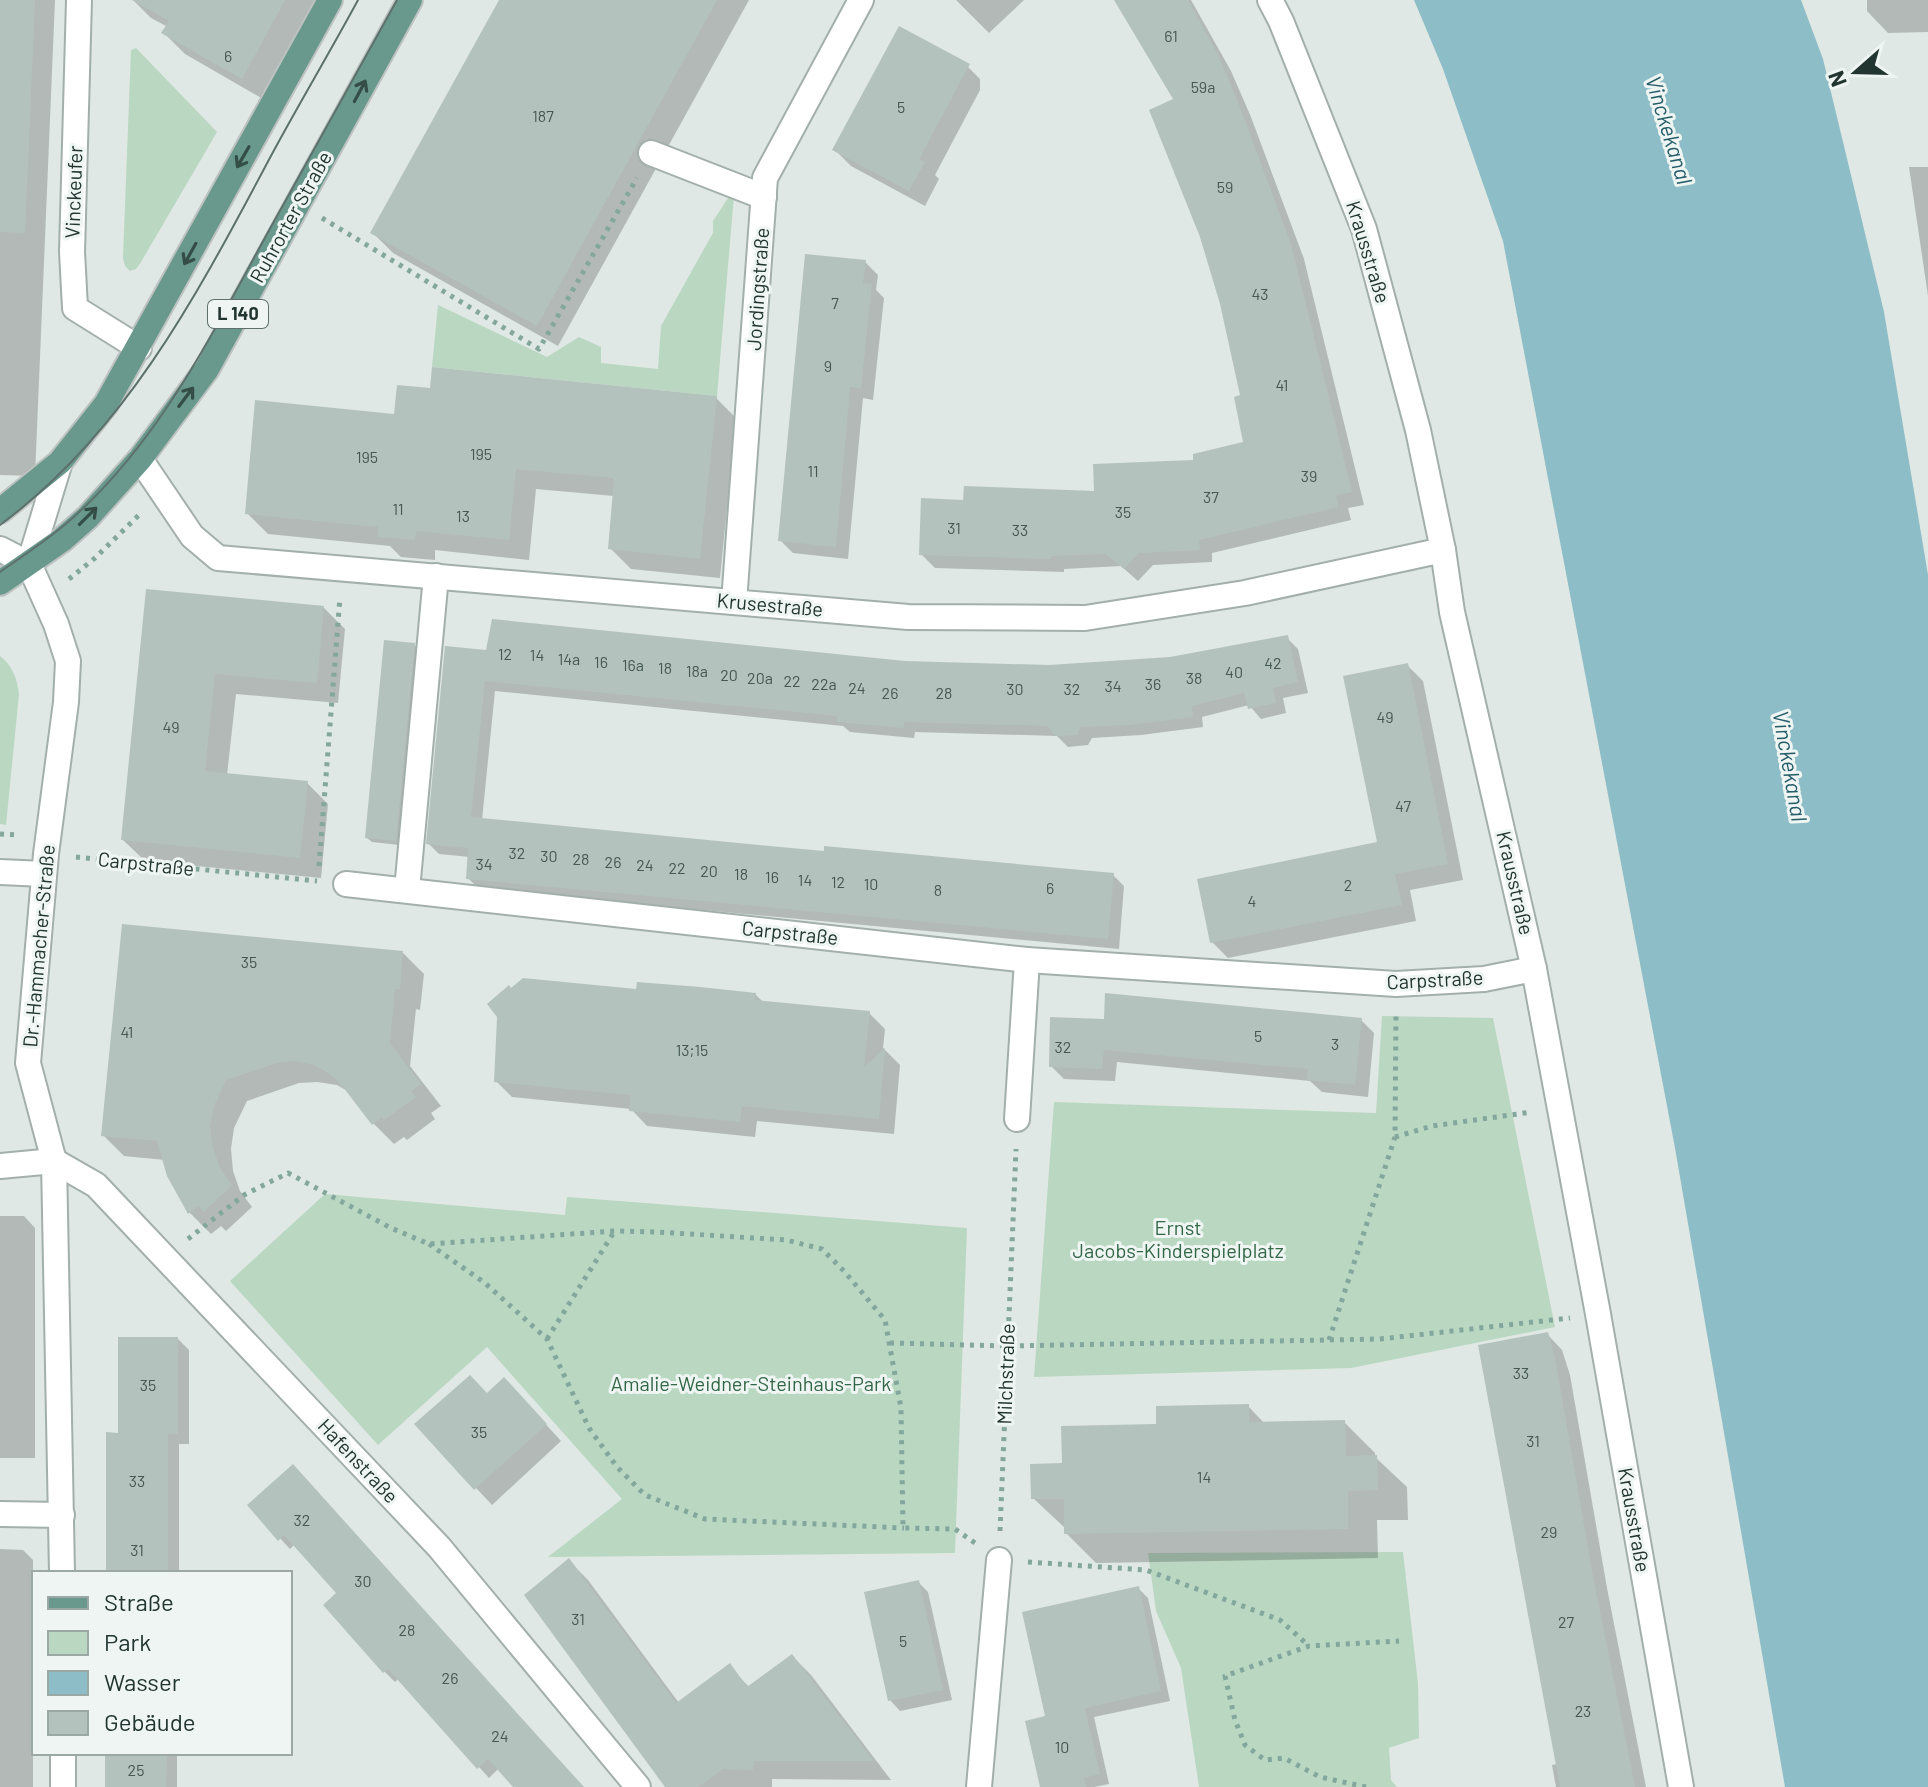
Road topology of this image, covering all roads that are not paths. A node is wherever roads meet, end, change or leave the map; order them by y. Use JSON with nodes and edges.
{"nodes":[{"id":1,"x":79,"y":0,"type":"edge"},
{"id":2,"x":330,"y":0,"type":"edge"},
{"id":3,"x":410,"y":0,"type":"edge"},
{"id":4,"x":861,"y":0,"type":"edge"},
{"id":5,"x":1270,"y":0,"type":"edge"},
{"id":6,"x":651,"y":153,"type":"road end"},
{"id":7,"x":764,"y":197,"type":"junction"},
{"id":8,"x":139,"y":348,"type":"junction"},
{"id":9,"x":140,"y":459,"type":"junction"},
{"id":10,"x":60,"y":462,"type":"junction"},
{"id":11,"x":0,"y":511,"type":"edge"},
{"id":12,"x":0,"y":549,"type":"edge"},
{"id":13,"x":1443,"y":550,"type":"junction"},
{"id":14,"x":29,"y":564,"type":"junction"},
{"id":15,"x":436,"y":576,"type":"junction"},
{"id":16,"x":0,"y":583,"type":"edge"},
{"id":17,"x":734,"y":602,"type":"junction"},
{"id":18,"x":45,"y":864,"type":"junction"},
{"id":19,"x":0,"y":872,"type":"edge"},
{"id":20,"x":346,"y":884,"type":"dead end"},
{"id":21,"x":407,"y":890,"type":"junction"},
{"id":22,"x":1027,"y":960,"type":"junction"},
{"id":23,"x":1534,"y":969,"type":"junction"},
{"id":24,"x":1017,"y":1119,"type":"road end"},
{"id":25,"x":54,"y":1161,"type":"junction"},
{"id":26,"x":0,"y":1166,"type":"edge"},
{"id":27,"x":0,"y":1514,"type":"edge"},
{"id":28,"x":62,"y":1515,"type":"junction"},
{"id":29,"x":999,"y":1560,"type":"road end"},
{"id":30,"x":62,"y":1571,"type":"edge"},
{"id":31,"x":63,"y":1755,"type":"edge"},
{"id":32,"x":63,"y":1787,"type":"edge"},
{"id":33,"x":638,"y":1787,"type":"edge"},
{"id":34,"x":979,"y":1787,"type":"edge"},
{"id":35,"x":1681,"y":1787,"type":"edge"}],
"edges":[{"from":1,"to":8,"type":"street","name":"Vinckeufer"},
{"from":2,"to":8,"type":"main road","one_way":true},
{"from":9,"to":3,"type":"main road","name":"Ruhrorter Straße","number":"L 140","one_way":true},
{"from":4,"to":7,"type":"street","name":"Jordingstraße"},
{"from":5,"to":13,"type":"street","name":"Krausstraße"},
{"from":6,"to":7,"type":"street"},
{"from":7,"to":17,"type":"street","name":"Jordingstraße"},
{"from":8,"to":10,"type":"main road"},
{"from":14,"to":9,"type":"main road","name":"Ruhrorter Straße","number":"L 140","one_way":true},
{"from":9,"to":15,"type":"street","name":"Krusestraße"},
{"from":10,"to":11,"type":"main road"},
{"from":10,"to":14,"type":"street"},
{"from":12,"to":14,"type":"street"},
{"from":13,"to":17,"type":"street","name":"Krusestraße"},
{"from":13,"to":23,"type":"street","name":"Krausstraße"},
{"from":14,"to":16,"type":"main road","number":"L 140"},
{"from":14,"to":18,"type":"street","name":"Dr.-Hammacher-Straße"},
{"from":15,"to":17,"type":"street","name":"Krusestraße"},
{"from":15,"to":21,"type":"street"},
{"from":18,"to":19,"type":"street"},
{"from":18,"to":25,"type":"street","name":"Dr.-Hammacher-Straße"},
{"from":20,"to":21,"type":"street","name":"Carpstraße"},
{"from":21,"to":22,"type":"street","name":"Carpstraße"},
{"from":22,"to":23,"type":"street","name":"Carpstraße"},
{"from":22,"to":24,"type":"street"},
{"from":23,"to":35,"type":"street","name":"Krausstraße"},
{"from":25,"to":26,"type":"street"},
{"from":25,"to":28,"type":"street","name":"Dr.-Hammacher-Straße"},
{"from":25,"to":33,"type":"street","name":"Hafenstraße"},
{"from":27,"to":28,"type":"street"},
{"from":28,"to":30,"type":"street","name":"Dr.-Hammacher-Straße"},
{"from":29,"to":34,"type":"street"},
{"from":31,"to":32,"type":"street"}]}
